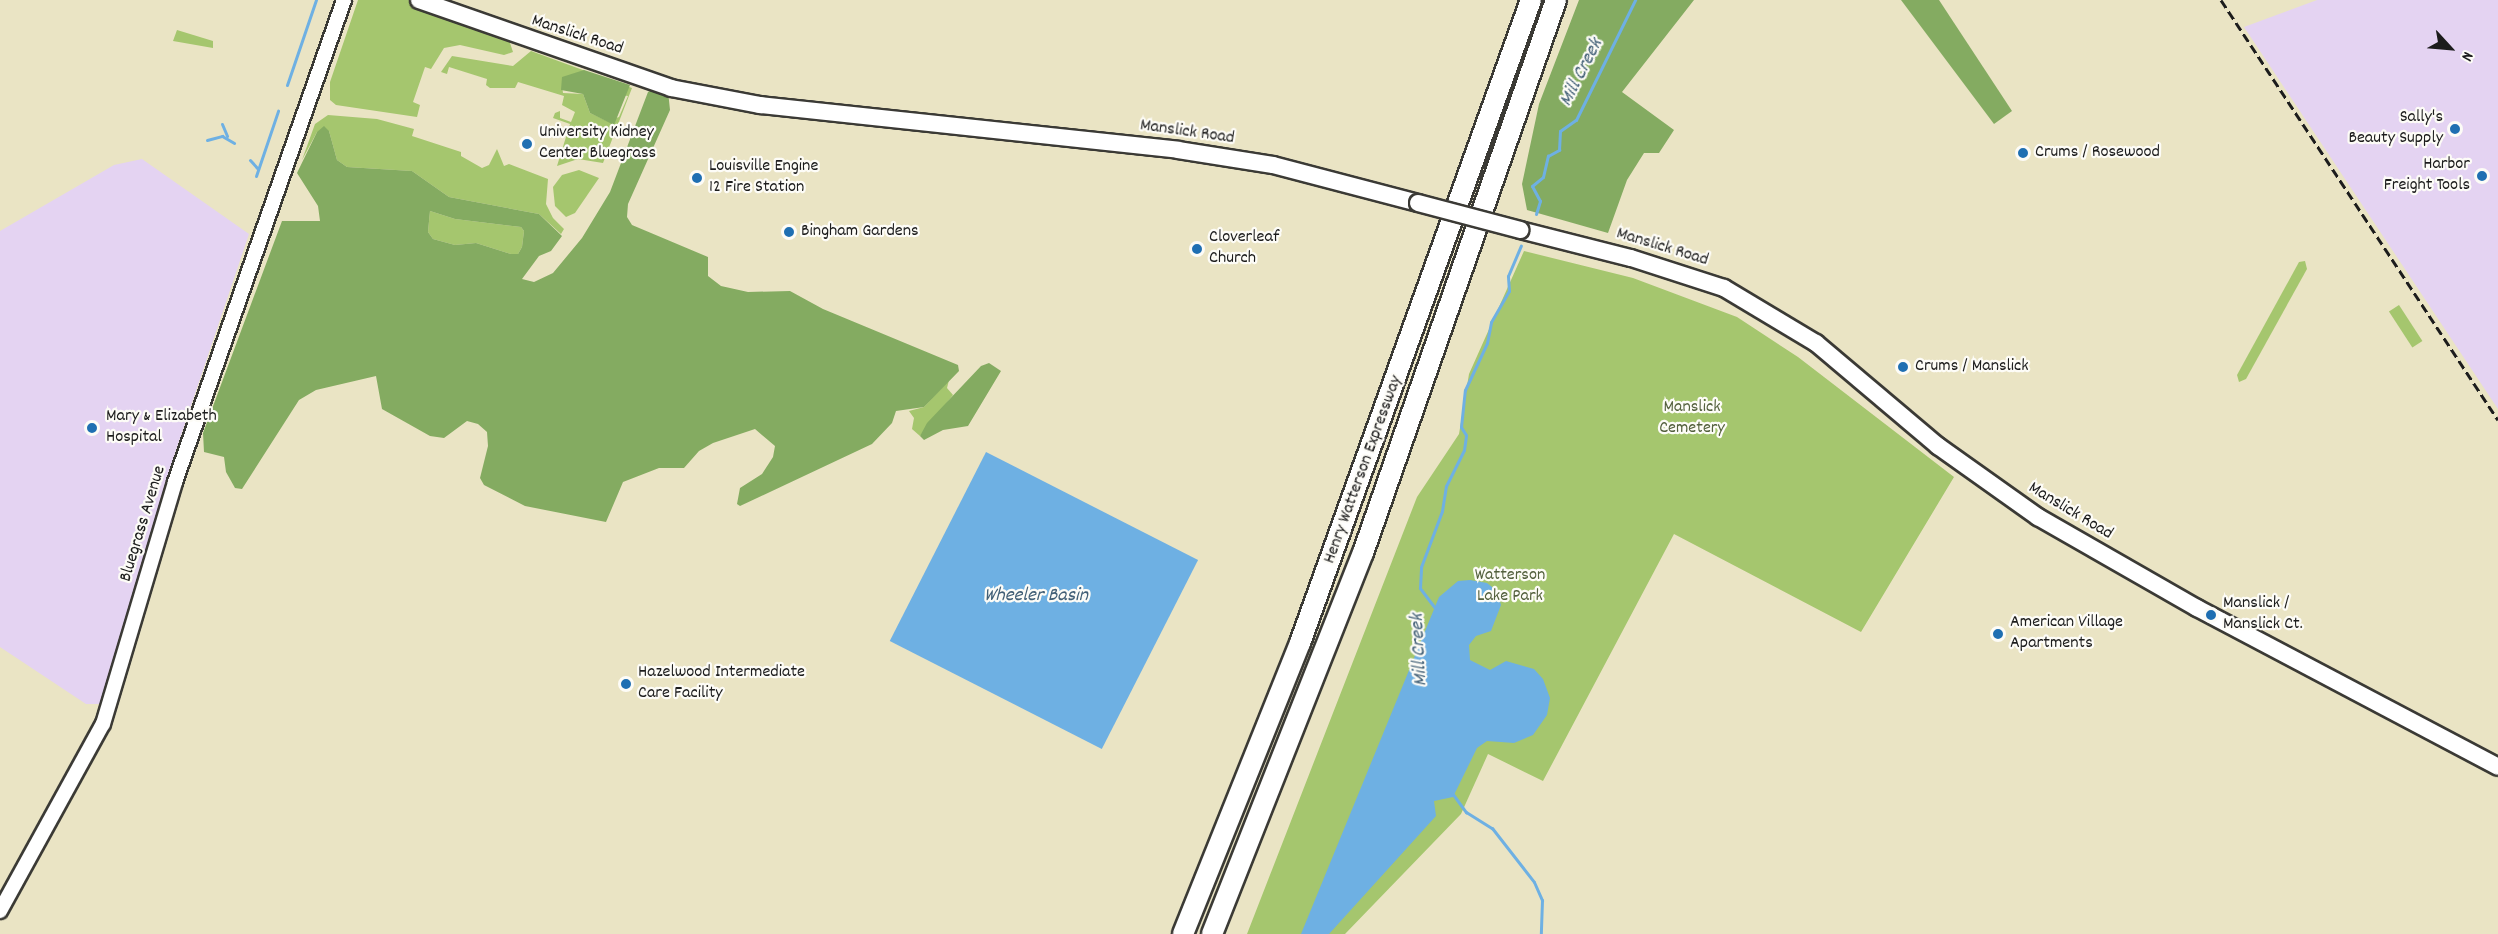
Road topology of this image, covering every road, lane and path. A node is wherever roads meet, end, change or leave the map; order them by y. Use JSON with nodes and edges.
{"nodes":[{"id":1,"x":344,"y":0,"type":"edge"},
{"id":2,"x":419,"y":0,"type":"edge"},
{"id":3,"x":447,"y":0,"type":"edge"},
{"id":4,"x":1531,"y":0,"type":"edge"},
{"id":5,"x":1556,"y":0,"type":"edge"},
{"id":6,"x":690,"y":90,"type":"junction"},
{"id":7,"x":2498,"y":767,"type":"edge"},
{"id":8,"x":0,"y":911,"type":"edge"},
{"id":9,"x":1183,"y":934,"type":"edge"},
{"id":10,"x":1212,"y":934,"type":"edge"}],
"edges":[{"from":1,"to":8,"type":"street","name":"Bluegrass Avenue"},
{"from":2,"to":6,"type":"main road","name":"Manslick Road"},
{"from":3,"to":6,"type":"main road","name":"Manslick Road"},
{"from":4,"to":9,"type":"highway","name":"Henry Watterson Expressway"},
{"from":5,"to":10,"type":"highway","name":"Henry Watterson Expressway"},
{"from":6,"to":7,"type":"main road","name":"Manslick Road","bridge":true}]}
